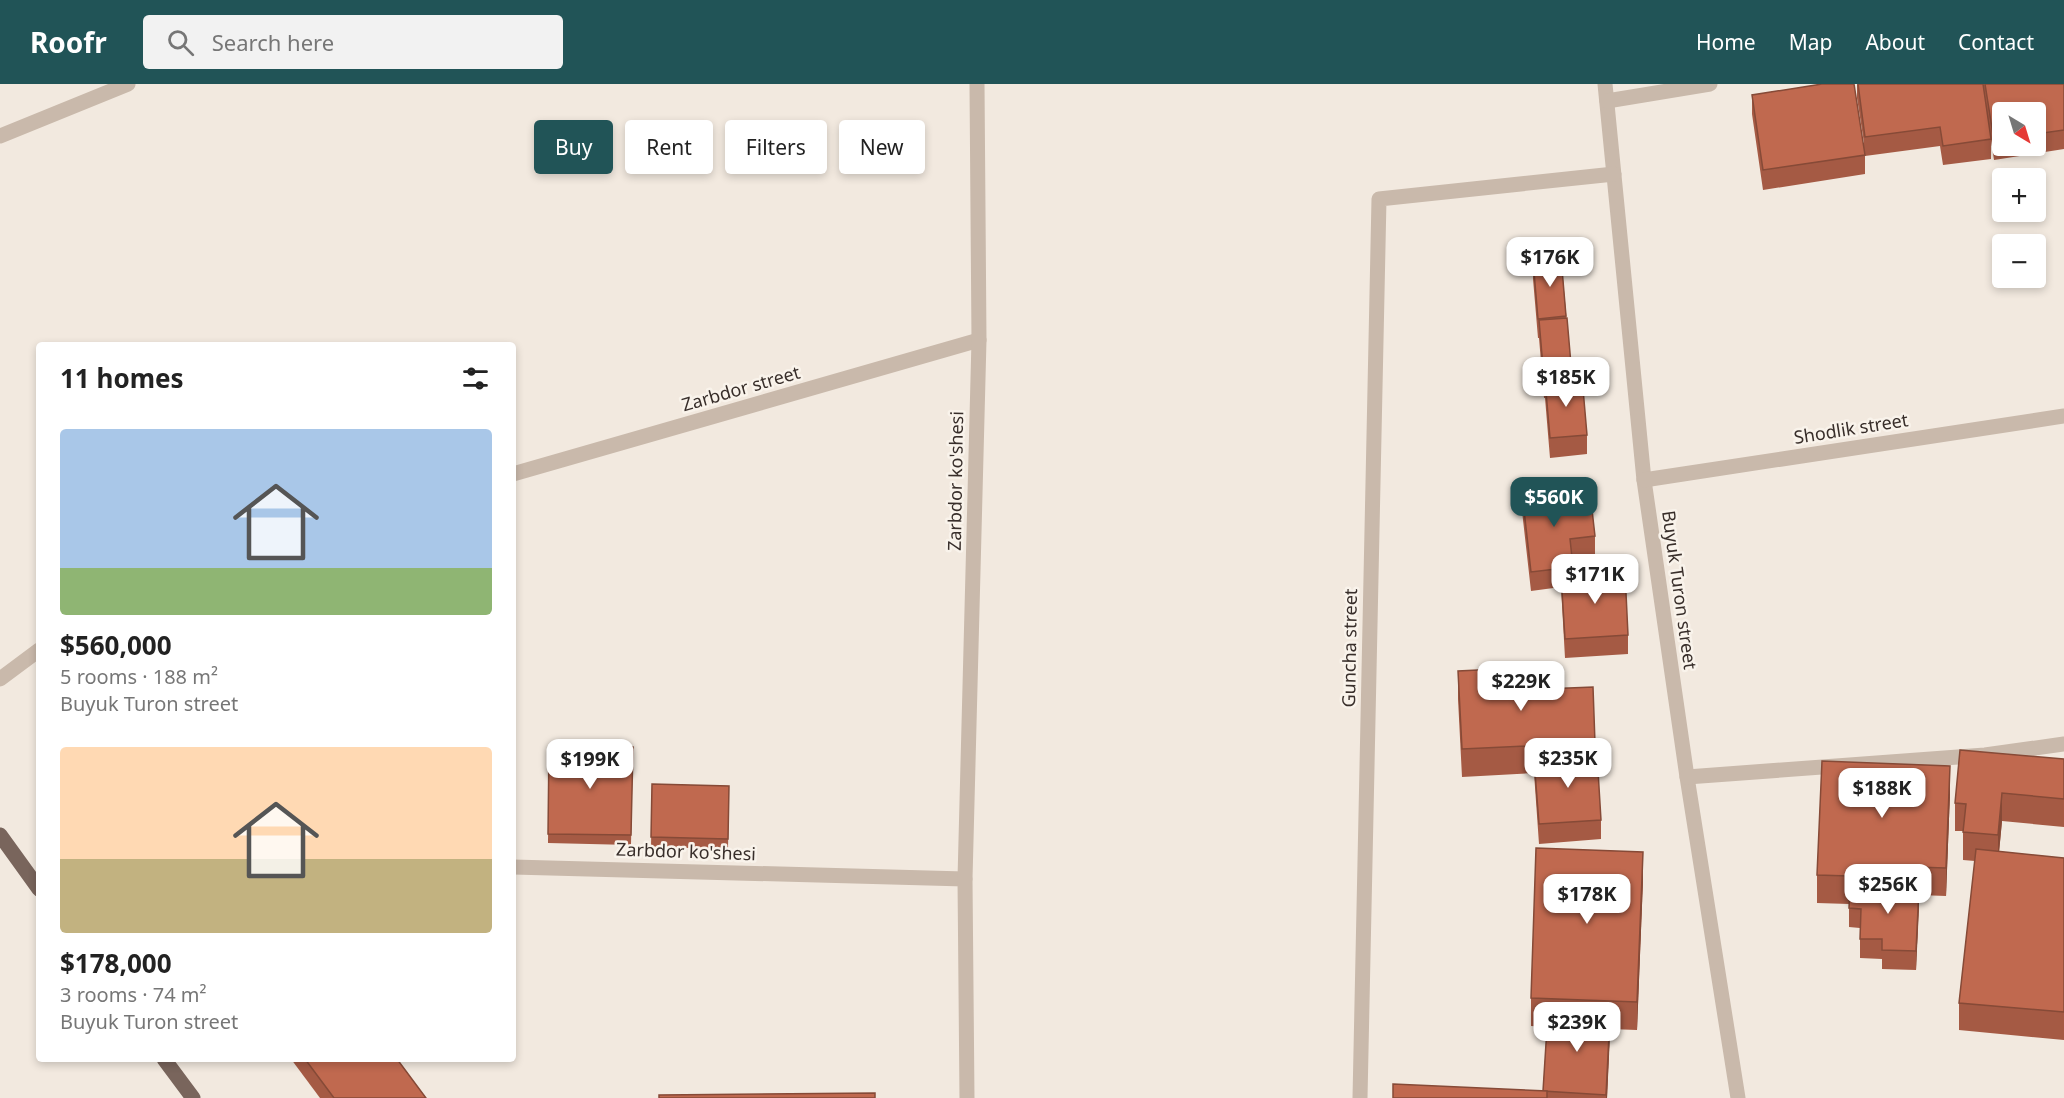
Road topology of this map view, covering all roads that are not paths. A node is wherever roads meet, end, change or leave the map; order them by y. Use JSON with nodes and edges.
{"nodes":[{"id":1,"x":128,"y":84,"type":"edge"},
{"id":2,"x":977,"y":84,"type":"edge"},
{"id":3,"x":1605,"y":84,"type":"edge"},
{"id":4,"x":1710,"y":84,"type":"edge"},
{"id":5,"x":1607,"y":101,"type":"junction"},
{"id":6,"x":0,"y":136,"type":"edge"},
{"id":7,"x":1614,"y":174,"type":"junction"},
{"id":8,"x":980,"y":340,"type":"junction"},
{"id":9,"x":2064,"y":416,"type":"edge"},
{"id":10,"x":516,"y":473,"type":"edge"},
{"id":11,"x":1644,"y":480,"type":"junction"},
{"id":12,"x":36,"y":652,"type":"edge"},
{"id":13,"x":0,"y":679,"type":"edge"},
{"id":14,"x":2064,"y":744,"type":"edge"},
{"id":15,"x":1687,"y":777,"type":"junction"},
{"id":16,"x":0,"y":836,"type":"edge"},
{"id":17,"x":516,"y":867,"type":"edge"},
{"id":18,"x":965,"y":879,"type":"junction"},
{"id":19,"x":36,"y":885,"type":"edge"},
{"id":20,"x":166,"y":1062,"type":"edge"},
{"id":21,"x":193,"y":1098,"type":"edge"},
{"id":22,"x":967,"y":1098,"type":"edge"},
{"id":23,"x":1360,"y":1098,"type":"edge"},
{"id":24,"x":1738,"y":1098,"type":"edge"}],
"edges":[{"from":1,"to":6,"type":"street"},
{"from":2,"to":8,"type":"street","name":"Zarbdor ko'shesi"},
{"from":3,"to":5,"type":"street","name":"Buyuk Turon street"},
{"from":4,"to":5,"type":"street"},
{"from":5,"to":7,"type":"street","name":"Buyuk Turon street"},
{"from":7,"to":11,"type":"street","name":"Buyuk Turon street"},
{"from":7,"to":23,"type":"street","name":"Guncha street"},
{"from":8,"to":10,"type":"street","name":"Zarbdor street"},
{"from":8,"to":18,"type":"street","name":"Zarbdor ko'shesi"},
{"from":9,"to":11,"type":"street","name":"Shodlik street"},
{"from":11,"to":15,"type":"street","name":"Buyuk Turon street"},
{"from":12,"to":13,"type":"street"},
{"from":14,"to":15,"type":"street"},
{"from":15,"to":24,"type":"street","name":"Buyuk Turon street"},
{"from":16,"to":19,"type":"main road"},
{"from":17,"to":18,"type":"street","name":"Zarbdor ko'shesi"},
{"from":18,"to":22,"type":"street","name":"Zarbdor ko'shesi"},
{"from":20,"to":21,"type":"main road"}]}
